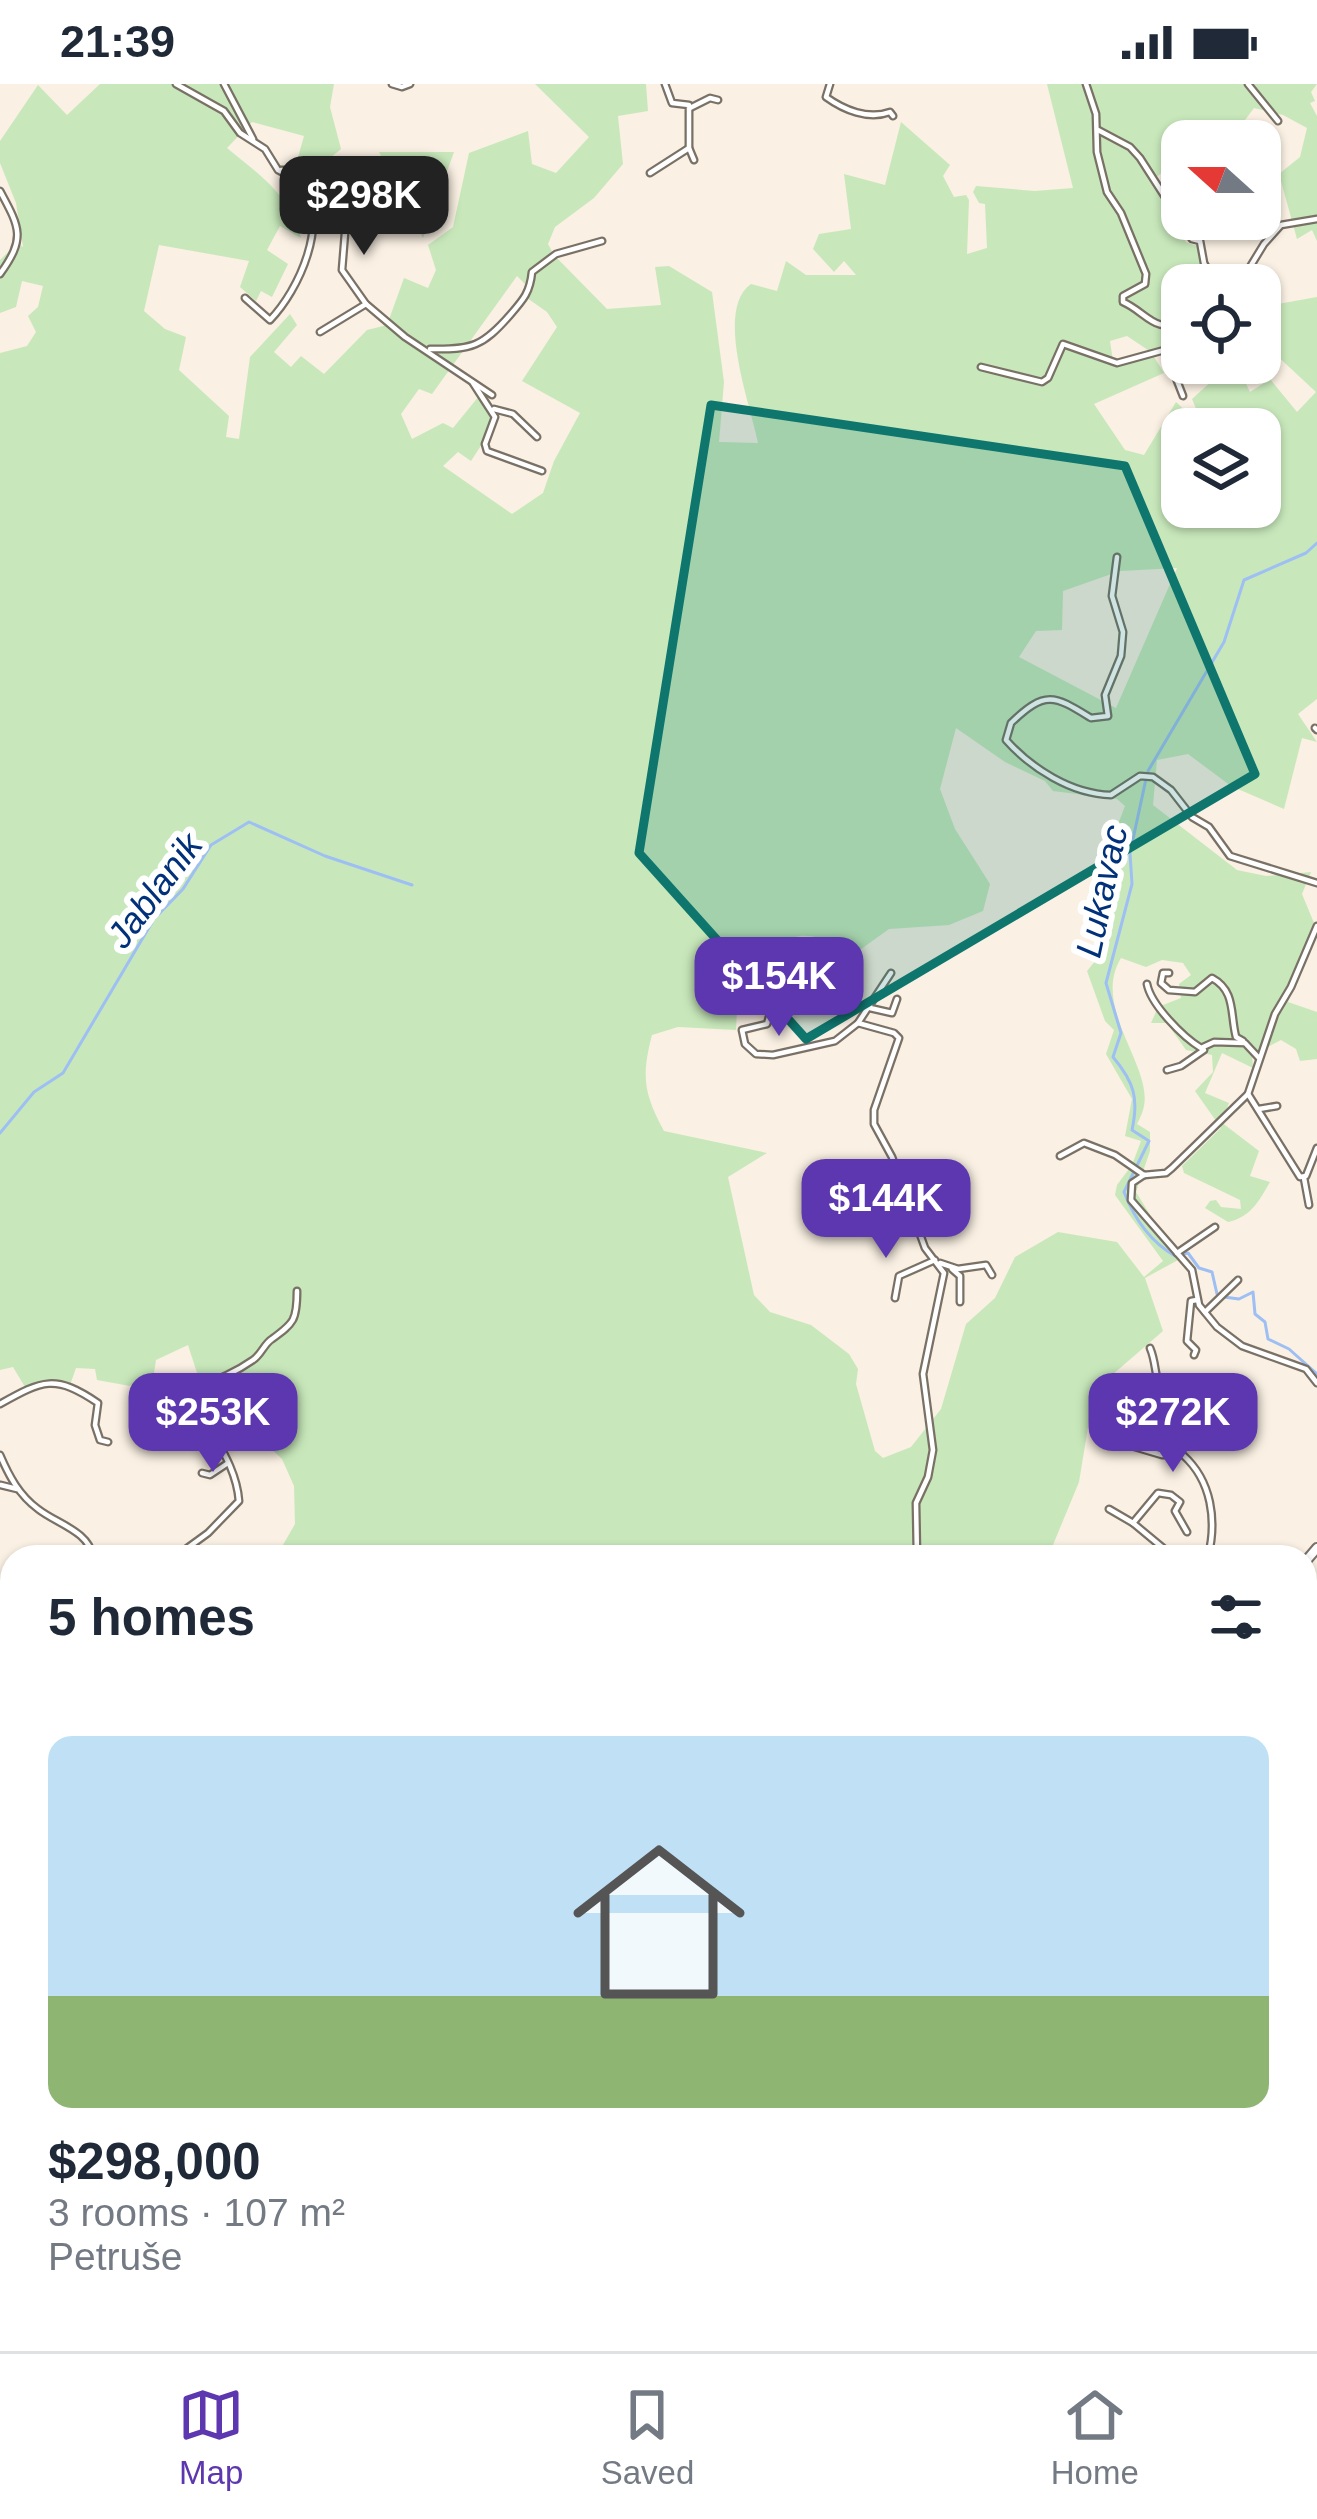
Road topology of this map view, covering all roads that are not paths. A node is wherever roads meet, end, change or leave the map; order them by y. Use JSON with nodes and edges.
{"nodes":[{"id":1,"x":176,"y":84,"type":"edge"},
{"id":2,"x":224,"y":84,"type":"edge"},
{"id":3,"x":410,"y":84,"type":"edge"},
{"id":4,"x":664,"y":84,"type":"edge"},
{"id":5,"x":830,"y":84,"type":"edge"},
{"id":6,"x":1086,"y":84,"type":"edge"},
{"id":7,"x":1248,"y":84,"type":"edge"},
{"id":8,"x":393,"y":85,"type":"edge"},
{"id":9,"x":718,"y":100,"type":"dead end"},
{"id":10,"x":690,"y":107,"type":"junction"},
{"id":11,"x":893,"y":116,"type":"dead end"},
{"id":12,"x":1277,"y":120,"type":"edge"},
{"id":13,"x":246,"y":125,"type":"junction"},
{"id":14,"x":1098,"y":130,"type":"junction"},
{"id":15,"x":240,"y":133,"type":"junction"},
{"id":16,"x":253,"y":139,"type":"junction"},
{"id":17,"x":689,"y":148,"type":"junction"},
{"id":18,"x":694,"y":160,"type":"dead end"},
{"id":19,"x":370,"y":164,"type":"dead end"},
{"id":20,"x":278,"y":170,"type":"junction"},
{"id":21,"x":650,"y":173,"type":"dead end"},
{"id":22,"x":302,"y":184,"type":"junction"},
{"id":23,"x":0,"y":191,"type":"edge"},
{"id":24,"x":1317,"y":219,"type":"edge"},
{"id":25,"x":602,"y":242,"type":"dead end"},
{"id":26,"x":1205,"y":264,"type":"edge"},
{"id":27,"x":1252,"y":264,"type":"edge"},
{"id":28,"x":0,"y":274,"type":"edge"},
{"id":29,"x":245,"y":298,"type":"dead end"},
{"id":30,"x":365,"y":304,"type":"junction"},
{"id":31,"x":1161,"y":325,"type":"edge"},
{"id":32,"x":320,"y":332,"type":"dead end"},
{"id":33,"x":426,"y":350,"type":"junction"},
{"id":34,"x":1161,"y":352,"type":"edge"},
{"id":35,"x":981,"y":367,"type":"dead end"},
{"id":36,"x":472,"y":383,"type":"junction"},
{"id":37,"x":1178,"y":384,"type":"edge"},
{"id":38,"x":492,"y":395,"type":"dead end"},
{"id":39,"x":1183,"y":396,"type":"dead end"},
{"id":40,"x":494,"y":409,"type":"junction"},
{"id":41,"x":536,"y":437,"type":"dead end"},
{"id":42,"x":542,"y":471,"type":"dead end"},
{"id":43,"x":1118,"y":557,"type":"dead end"},
{"id":44,"x":1317,"y":884,"type":"edge"},
{"id":45,"x":1317,"y":926,"type":"edge"},
{"id":46,"x":892,"y":973,"type":"dead end"},
{"id":47,"x":1169,"y":973,"type":"dead end"},
{"id":48,"x":1147,"y":984,"type":"dead end"},
{"id":49,"x":897,"y":998,"type":"dead end"},
{"id":50,"x":791,"y":1001,"type":"dead end"},
{"id":51,"x":870,"y":1007,"type":"junction"},
{"id":52,"x":858,"y":1023,"type":"junction"},
{"id":53,"x":1245,"y":1042,"type":"junction"},
{"id":54,"x":1206,"y":1048,"type":"junction"},
{"id":55,"x":1259,"y":1058,"type":"junction"},
{"id":56,"x":1167,"y":1070,"type":"dead end"},
{"id":57,"x":1248,"y":1094,"type":"junction"},
{"id":58,"x":1277,"y":1106,"type":"dead end"},
{"id":59,"x":1258,"y":1109,"type":"junction"},
{"id":60,"x":1317,"y":1148,"type":"edge"},
{"id":61,"x":1060,"y":1156,"type":"dead end"},
{"id":62,"x":1138,"y":1171,"type":"junction"},
{"id":63,"x":1304,"y":1178,"type":"junction"},
{"id":64,"x":1309,"y":1205,"type":"dead end"},
{"id":65,"x":1215,"y":1227,"type":"dead end"},
{"id":66,"x":1177,"y":1253,"type":"junction"},
{"id":67,"x":938,"y":1262,"type":"junction"},
{"id":68,"x":951,"y":1268,"type":"junction"},
{"id":69,"x":992,"y":1275,"type":"dead end"},
{"id":70,"x":1238,"y":1280,"type":"dead end"},
{"id":71,"x":297,"y":1291,"type":"dead end"},
{"id":72,"x":895,"y":1298,"type":"dead end"},
{"id":73,"x":1197,"y":1300,"type":"junction"},
{"id":74,"x":960,"y":1302,"type":"dead end"},
{"id":75,"x":1205,"y":1312,"type":"junction"},
{"id":76,"x":1150,"y":1348,"type":"dead end"},
{"id":77,"x":1194,"y":1355,"type":"dead end"},
{"id":78,"x":1317,"y":1383,"type":"edge"},
{"id":79,"x":0,"y":1405,"type":"edge"},
{"id":80,"x":171,"y":1415,"type":"dead end"},
{"id":81,"x":209,"y":1431,"type":"junction"},
{"id":82,"x":1101,"y":1437,"type":"dead end"},
{"id":83,"x":108,"y":1442,"type":"dead end"},
{"id":84,"x":1177,"y":1454,"type":"junction"},
{"id":85,"x":0,"y":1455,"type":"edge"},
{"id":86,"x":229,"y":1462,"type":"junction"},
{"id":87,"x":202,"y":1473,"type":"dead end"},
{"id":88,"x":2,"y":1485,"type":"edge"},
{"id":89,"x":17,"y":1489,"type":"junction"},
{"id":90,"x":1109,"y":1509,"type":"dead end"},
{"id":91,"x":1133,"y":1523,"type":"junction"},
{"id":92,"x":1187,"y":1532,"type":"dead end"},
{"id":93,"x":89,"y":1545,"type":"edge"},
{"id":94,"x":194,"y":1545,"type":"edge"},
{"id":95,"x":917,"y":1545,"type":"edge"},
{"id":96,"x":1160,"y":1545,"type":"edge"},
{"id":97,"x":1209,"y":1545,"type":"edge"}],
"edges":[{"from":1,"to":15,"type":"street"},
{"from":2,"to":13,"type":"street"},
{"from":3,"to":8,"type":"street"},
{"from":4,"to":10,"type":"street"},
{"from":5,"to":11,"type":"street"},
{"from":6,"to":14,"type":"street"},
{"from":7,"to":12,"type":"street"},
{"from":9,"to":10,"type":"street"},
{"from":10,"to":17,"type":"street"},
{"from":13,"to":15,"type":"street"},
{"from":13,"to":16,"type":"street"},
{"from":14,"to":26,"type":"street"},
{"from":14,"to":31,"type":"street"},
{"from":15,"to":16,"type":"street"},
{"from":16,"to":20,"type":"street"},
{"from":17,"to":18,"type":"street"},
{"from":17,"to":21,"type":"street"},
{"from":19,"to":20,"type":"street"},
{"from":20,"to":22,"type":"street"},
{"from":22,"to":29,"type":"street"},
{"from":22,"to":30,"type":"street"},
{"from":23,"to":28,"type":"street"},
{"from":24,"to":27,"type":"street"},
{"from":25,"to":33,"type":"street"},
{"from":30,"to":32,"type":"street"},
{"from":30,"to":33,"type":"street"},
{"from":33,"to":36,"type":"street"},
{"from":34,"to":35,"type":"street"},
{"from":36,"to":38,"type":"street"},
{"from":36,"to":40,"type":"street"},
{"from":37,"to":39,"type":"street"},
{"from":40,"to":41,"type":"street"},
{"from":40,"to":42,"type":"street"},
{"from":43,"to":44,"type":"street"},
{"from":45,"to":55,"type":"street"},
{"from":46,"to":51,"type":"street"},
{"from":47,"to":53,"type":"street"},
{"from":48,"to":54,"type":"street"},
{"from":49,"to":51,"type":"street"},
{"from":50,"to":52,"type":"street"},
{"from":51,"to":52,"type":"street"},
{"from":52,"to":67,"type":"street"},
{"from":53,"to":54,"type":"street"},
{"from":53,"to":55,"type":"street"},
{"from":54,"to":56,"type":"street"},
{"from":55,"to":57,"type":"street"},
{"from":57,"to":59,"type":"street"},
{"from":57,"to":62,"type":"street"},
{"from":58,"to":59,"type":"street"},
{"from":59,"to":63,"type":"street"},
{"from":60,"to":63,"type":"street"},
{"from":61,"to":62,"type":"street"},
{"from":62,"to":66,"type":"street"},
{"from":63,"to":64,"type":"street"},
{"from":65,"to":66,"type":"street"},
{"from":66,"to":73,"type":"street"},
{"from":67,"to":68,"type":"street"},
{"from":67,"to":72,"type":"street"},
{"from":67,"to":95,"type":"street"},
{"from":68,"to":69,"type":"street"},
{"from":68,"to":74,"type":"street"},
{"from":70,"to":75,"type":"street"},
{"from":71,"to":81,"type":"street"},
{"from":73,"to":75,"type":"street"},
{"from":73,"to":77,"type":"street"},
{"from":75,"to":78,"type":"street"},
{"from":76,"to":84,"type":"street"},
{"from":79,"to":83,"type":"street"},
{"from":80,"to":81,"type":"street"},
{"from":81,"to":86,"type":"street"},
{"from":82,"to":84,"type":"street"},
{"from":84,"to":97,"type":"street"},
{"from":85,"to":89,"type":"street"},
{"from":86,"to":87,"type":"street"},
{"from":86,"to":94,"type":"street"},
{"from":88,"to":89,"type":"street"},
{"from":89,"to":93,"type":"street"},
{"from":90,"to":91,"type":"street"},
{"from":91,"to":92,"type":"street"},
{"from":91,"to":96,"type":"street"}]}
